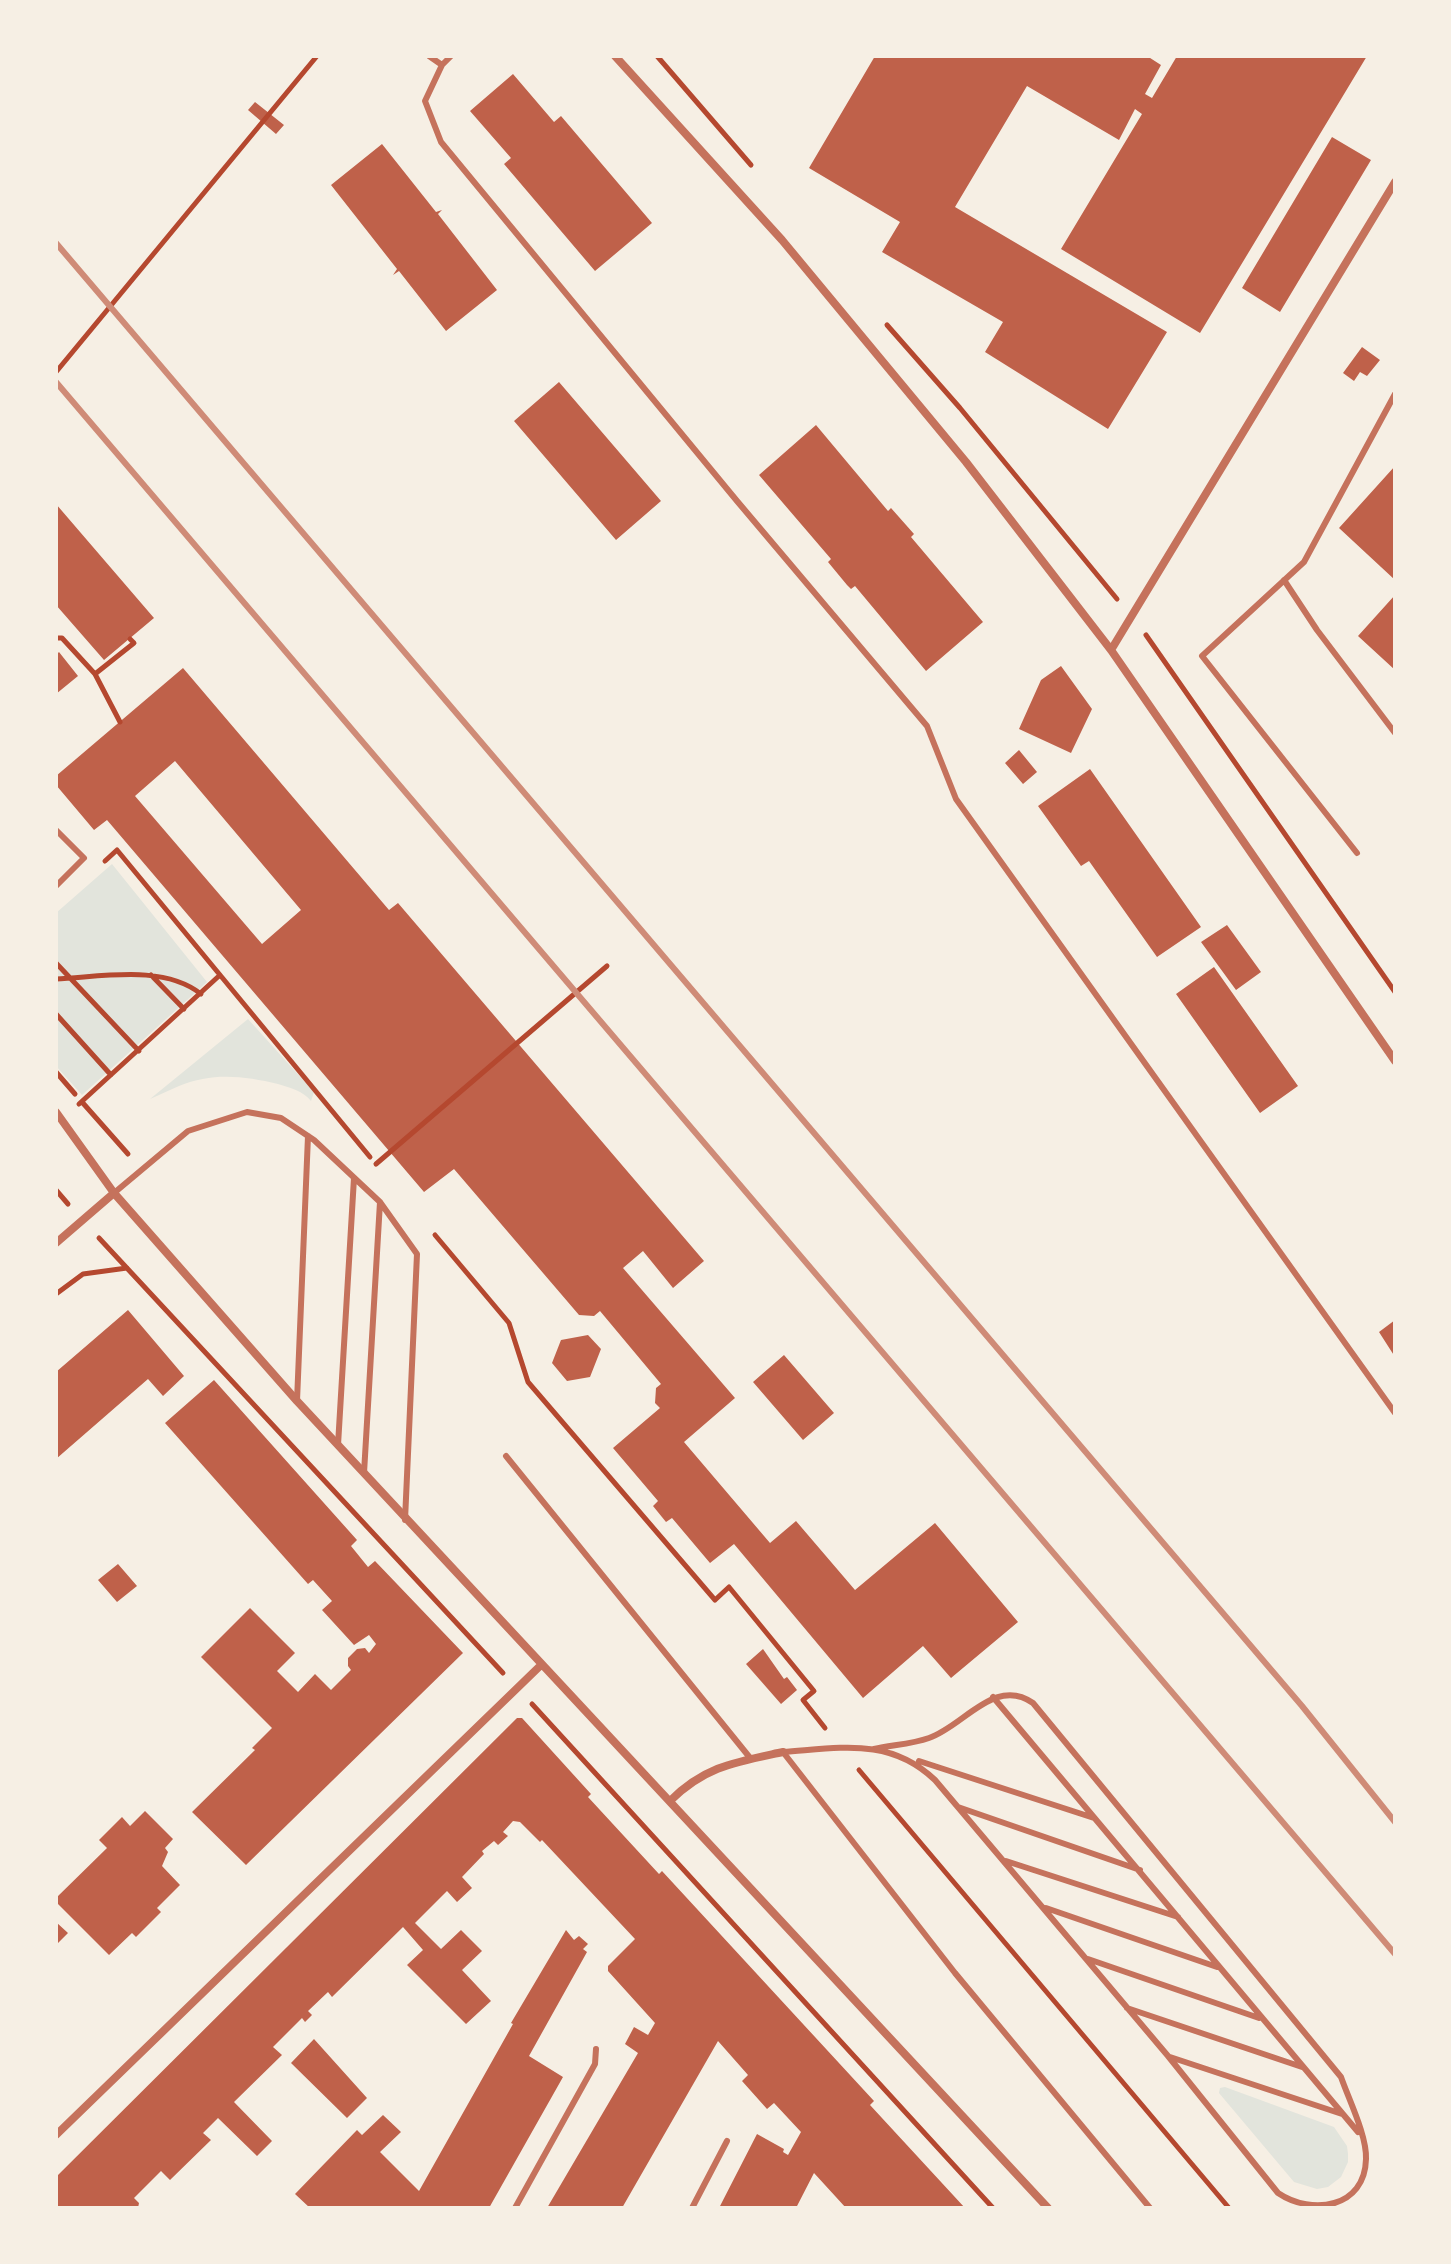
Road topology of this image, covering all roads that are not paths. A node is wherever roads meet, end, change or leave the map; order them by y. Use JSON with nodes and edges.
{"nodes":[{"id":1,"x":429,"y":56,"type":"edge"},
{"id":2,"x":451,"y":56,"type":"edge"},
{"id":3,"x":615,"y":56,"type":"edge"},
{"id":4,"x":442,"y":65,"type":"junction"},
{"id":5,"x":1395,"y":182,"type":"edge"},
{"id":6,"x":1395,"y":394,"type":"edge"},
{"id":7,"x":1284,"y":580,"type":"junction"},
{"id":8,"x":1111,"y":650,"type":"junction"},
{"id":9,"x":1395,"y":733,"type":"edge"},
{"id":10,"x":56,"y":830,"type":"edge"},
{"id":11,"x":1357,"y":853,"type":"dead end"},
{"id":12,"x":56,"y":886,"type":"edge"},
{"id":13,"x":1395,"y":1061,"type":"edge"},
{"id":14,"x":56,"y":1112,"type":"edge"},
{"id":15,"x":308,"y":1136,"type":"junction"},
{"id":16,"x":354,"y":1178,"type":"junction"},
{"id":17,"x":114,"y":1193,"type":"junction"},
{"id":18,"x":380,"y":1202,"type":"junction"},
{"id":19,"x":56,"y":1243,"type":"edge"},
{"id":20,"x":297,"y":1401,"type":"junction"},
{"id":21,"x":1395,"y":1413,"type":"edge"},
{"id":22,"x":338,"y":1445,"type":"junction"},
{"id":23,"x":506,"y":1456,"type":"dead end"},
{"id":24,"x":364,"y":1473,"type":"junction"},
{"id":25,"x":405,"y":1520,"type":"junction"},
{"id":26,"x":540,"y":1666,"type":"junction"},
{"id":27,"x":993,"y":1697,"type":"junction"},
{"id":28,"x":874,"y":1749,"type":"junction"},
{"id":29,"x":783,"y":1752,"type":"junction"},
{"id":30,"x":905,"y":1757,"type":"junction"},
{"id":31,"x":751,"y":1759,"type":"junction"},
{"id":32,"x":670,"y":1801,"type":"junction"},
{"id":33,"x":957,"y":1806,"type":"junction"},
{"id":34,"x":1098,"y":1820,"type":"junction"},
{"id":35,"x":1004,"y":1860,"type":"junction"},
{"id":36,"x":1140,"y":1870,"type":"junction"},
{"id":37,"x":1042,"y":1907,"type":"junction"},
{"id":38,"x":1178,"y":1917,"type":"junction"},
{"id":39,"x":1085,"y":1958,"type":"junction"},
{"id":40,"x":1220,"y":1968,"type":"junction"},
{"id":41,"x":1127,"y":2008,"type":"junction"},
{"id":42,"x":1262,"y":2019,"type":"junction"},
{"id":43,"x":596,"y":2049,"type":"dead end"},
{"id":44,"x":1168,"y":2056,"type":"junction"},
{"id":45,"x":1302,"y":2067,"type":"junction"},
{"id":46,"x":1345,"y":2115,"type":"junction"},
{"id":47,"x":56,"y":2135,"type":"edge"},
{"id":48,"x":727,"y":2141,"type":"dead end"},
{"id":49,"x":1364,"y":2142,"type":"junction"},
{"id":50,"x":515,"y":2208,"type":"edge"},
{"id":51,"x":692,"y":2208,"type":"edge"},
{"id":52,"x":1048,"y":2208,"type":"edge"},
{"id":53,"x":1150,"y":2208,"type":"edge"}],
"edges":[{"from":1,"to":4,"type":"lane"},
{"from":2,"to":4,"type":"lane"},
{"from":3,"to":8,"type":"street"},
{"from":4,"to":21,"type":"lane"},
{"from":5,"to":8,"type":"street"},
{"from":6,"to":7,"type":"lane"},
{"from":7,"to":9,"type":"lane"},
{"from":7,"to":11,"type":"lane"},
{"from":8,"to":13,"type":"street"},
{"from":10,"to":12,"type":"lane"},
{"from":14,"to":17,"type":"street"},
{"from":15,"to":16,"type":"lane"},
{"from":15,"to":17,"type":"lane"},
{"from":15,"to":20,"type":"lane"},
{"from":16,"to":18,"type":"lane"},
{"from":16,"to":22,"type":"lane"},
{"from":17,"to":19,"type":"street"},
{"from":17,"to":20,"type":"street"},
{"from":18,"to":24,"type":"lane"},
{"from":18,"to":25,"type":"lane"},
{"from":20,"to":22,"type":"street"},
{"from":22,"to":24,"type":"street"},
{"from":23,"to":31,"type":"lane"},
{"from":24,"to":25,"type":"street"},
{"from":25,"to":26,"type":"street"},
{"from":26,"to":32,"type":"street"},
{"from":26,"to":47,"type":"street"},
{"from":27,"to":28,"type":"lane"},
{"from":27,"to":34,"type":"lane"},
{"from":27,"to":49,"type":"lane"},
{"from":28,"to":29,"type":"lane"},
{"from":28,"to":30,"type":"lane"},
{"from":29,"to":31,"type":"street"},
{"from":29,"to":53,"type":"lane"},
{"from":30,"to":33,"type":"lane"},
{"from":30,"to":34,"type":"lane"},
{"from":31,"to":32,"type":"street"},
{"from":32,"to":52,"type":"street"},
{"from":33,"to":35,"type":"lane"},
{"from":33,"to":36,"type":"lane"},
{"from":34,"to":36,"type":"lane"},
{"from":35,"to":37,"type":"lane"},
{"from":35,"to":38,"type":"lane"},
{"from":36,"to":38,"type":"lane"},
{"from":37,"to":39,"type":"lane"},
{"from":37,"to":40,"type":"lane"},
{"from":38,"to":40,"type":"lane"},
{"from":39,"to":41,"type":"lane"},
{"from":39,"to":42,"type":"lane"},
{"from":40,"to":42,"type":"lane"},
{"from":41,"to":44,"type":"lane"},
{"from":41,"to":45,"type":"lane"},
{"from":42,"to":45,"type":"lane"},
{"from":43,"to":50,"type":"lane"},
{"from":44,"to":46,"type":"lane"},
{"from":44,"to":49,"type":"lane"},
{"from":45,"to":46,"type":"lane"},
{"from":46,"to":49,"type":"lane"},
{"from":48,"to":51,"type":"lane"}]}
